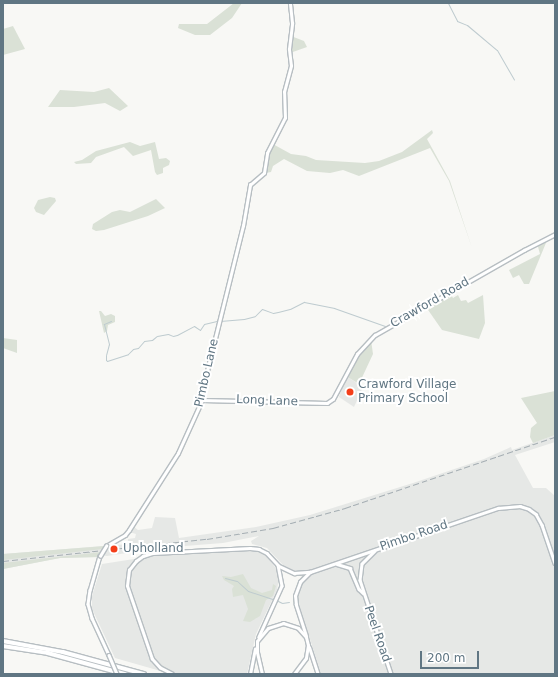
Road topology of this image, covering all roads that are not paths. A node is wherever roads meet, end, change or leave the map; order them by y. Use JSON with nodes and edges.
{"nodes":[{"id":1,"x":290,"y":3,"type":"edge"},
{"id":2,"x":555,"y":234,"type":"edge"},
{"id":3,"x":202,"y":400,"type":"junction"},
{"id":4,"x":332,"y":400,"type":"joint"},
{"id":5,"x":379,"y":548,"type":"junction"},
{"id":6,"x":555,"y":563,"type":"edge"},
{"id":7,"x":334,"y":564,"type":"junction"},
{"id":8,"x":278,"y":565,"type":"junction"},
{"id":9,"x":310,"y":572,"type":"junction"},
{"id":10,"x":363,"y":594,"type":"junction"},
{"id":11,"x":306,"y":637,"type":"junction"},
{"id":12,"x":259,"y":638,"type":"junction"},
{"id":13,"x":3,"y":641,"type":"edge"},
{"id":14,"x":256,"y":644,"type":"junction"},
{"id":15,"x":308,"y":645,"type":"junction"},
{"id":16,"x":3,"y":646,"type":"edge"},
{"id":17,"x":118,"y":674,"type":"edge"},
{"id":18,"x":125,"y":674,"type":"edge"},
{"id":19,"x":144,"y":674,"type":"edge"},
{"id":20,"x":172,"y":674,"type":"edge"},
{"id":21,"x":250,"y":674,"type":"edge"},
{"id":22,"x":262,"y":674,"type":"edge"},
{"id":23,"x":294,"y":674,"type":"edge"},
{"id":24,"x":318,"y":674,"type":"edge"},
{"id":25,"x":391,"y":674,"type":"edge"}],
"edges":[{"from":1,"to":3,"type":"street","name":"Pimbo Lane"},
{"from":2,"to":4,"type":"street","name":"Crawford Road"},
{"from":3,"to":4,"type":"street","name":"Long Lane"},
{"from":3,"to":17,"type":"street","name":"Pimbo Lane","bridge":true},
{"from":5,"to":6,"type":"street","name":"Pimbo Road"},
{"from":5,"to":7,"type":"street","name":"Pimbo Road"},
{"from":5,"to":10,"type":"street","name":"Peel Road"},
{"from":7,"to":9,"type":"street","name":"Pimbo Road"},
{"from":7,"to":10,"type":"street","name":"Peel Road"},
{"from":8,"to":9,"type":"street"},
{"from":8,"to":12,"type":"street"},
{"from":8,"to":20,"type":"street"},
{"from":9,"to":11,"type":"street"},
{"from":10,"to":25,"type":"street","name":"Peel Road"},
{"from":11,"to":12,"type":"main road"},
{"from":11,"to":15,"type":"main road"},
{"from":12,"to":14,"type":"main road"},
{"from":13,"to":19,"type":"highway"},
{"from":14,"to":21,"type":"main road"},
{"from":14,"to":22,"type":"main road"},
{"from":15,"to":23,"type":"main road"},
{"from":15,"to":24,"type":"main road"},
{"from":16,"to":18,"type":"highway"}]}
